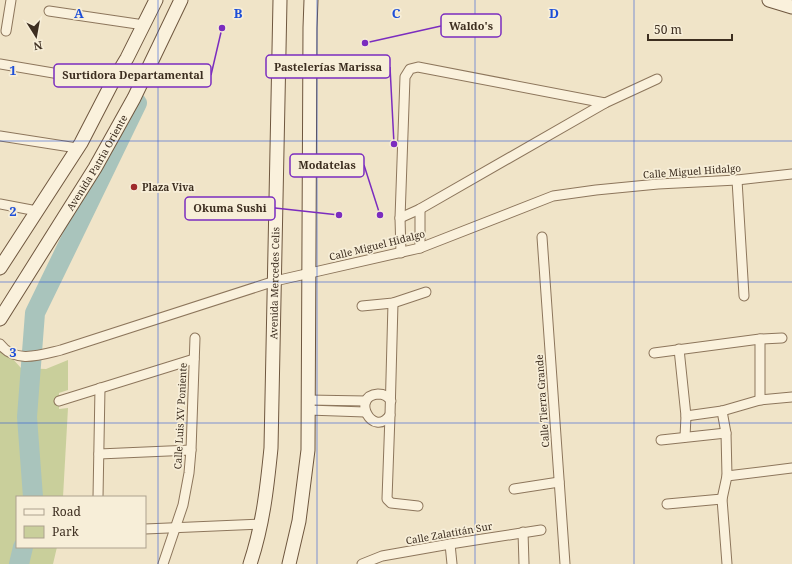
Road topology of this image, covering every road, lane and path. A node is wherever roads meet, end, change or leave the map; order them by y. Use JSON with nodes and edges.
{"nodes":[{"id":1,"x":11,"y":0,"type":"edge"},
{"id":2,"x":156,"y":0,"type":"edge"},
{"id":3,"x":181,"y":0,"type":"edge"},
{"id":4,"x":280,"y":0,"type":"edge"},
{"id":5,"x":311,"y":0,"type":"edge"},
{"id":6,"x":769,"y":0,"type":"edge"},
{"id":7,"x":792,"y":7,"type":"edge"},
{"id":8,"x":49,"y":11,"type":"dead end"},
{"id":9,"x":144,"y":25,"type":"junction"},
{"id":10,"x":6,"y":31,"type":"dead end"},
{"id":11,"x":0,"y":64,"type":"edge"},
{"id":12,"x":657,"y":79,"type":"dead end"},
{"id":13,"x":112,"y":83,"type":"junction"},
{"id":14,"x":605,"y":103,"type":"junction"},
{"id":15,"x":0,"y":136,"type":"edge"},
{"id":16,"x":77,"y":148,"type":"junction"},
{"id":17,"x":792,"y":174,"type":"edge"},
{"id":18,"x":737,"y":180,"type":"junction"},
{"id":19,"x":0,"y":204,"type":"edge"},
{"id":20,"x":420,"y":208,"type":"junction"},
{"id":21,"x":37,"y":211,"type":"junction"},
{"id":22,"x":400,"y":218,"type":"junction"},
{"id":23,"x":542,"y":237,"type":"dead end"},
{"id":24,"x":420,"y":248,"type":"junction"},
{"id":25,"x":401,"y":253,"type":"junction"},
{"id":26,"x":0,"y":268,"type":"edge"},
{"id":27,"x":309,"y":273,"type":"junction"},
{"id":28,"x":275,"y":281,"type":"junction"},
{"id":29,"x":426,"y":292,"type":"dead end"},
{"id":30,"x":744,"y":296,"type":"dead end"},
{"id":31,"x":393,"y":303,"type":"junction"},
{"id":32,"x":362,"y":306,"type":"dead end"},
{"id":33,"x":0,"y":319,"type":"edge"},
{"id":34,"x":194,"y":338,"type":"dead end"},
{"id":35,"x":782,"y":338,"type":"dead end"},
{"id":36,"x":760,"y":339,"type":"junction"},
{"id":37,"x":0,"y":344,"type":"edge"},
{"id":38,"x":679,"y":349,"type":"junction"},
{"id":39,"x":654,"y":353,"type":"dead end"},
{"id":40,"x":194,"y":359,"type":"junction"},
{"id":41,"x":100,"y":388,"type":"junction"},
{"id":42,"x":792,"y":397,"type":"edge"},
{"id":43,"x":760,"y":400,"type":"junction"},
{"id":44,"x":60,"y":401,"type":"dead end"},
{"id":45,"x":366,"y":401,"type":"junction"},
{"id":46,"x":391,"y":401,"type":"junction"},
{"id":47,"x":308,"y":405,"type":"junction"},
{"id":48,"x":722,"y":411,"type":"junction"},
{"id":49,"x":365,"y":412,"type":"junction"},
{"id":50,"x":390,"y":415,"type":"junction"},
{"id":51,"x":686,"y":416,"type":"junction"},
{"id":52,"x":726,"y":433,"type":"junction"},
{"id":53,"x":685,"y":437,"type":"junction"},
{"id":54,"x":660,"y":440,"type":"dead end"},
{"id":55,"x":191,"y":450,"type":"junction"},
{"id":56,"x":99,"y":454,"type":"junction"},
{"id":57,"x":792,"y":468,"type":"edge"},
{"id":58,"x":727,"y":476,"type":"junction"},
{"id":59,"x":559,"y":482,"type":"junction"},
{"id":60,"x":514,"y":489,"type":"dead end"},
{"id":61,"x":98,"y":496,"type":"edge"},
{"id":62,"x":722,"y":499,"type":"junction"},
{"id":63,"x":667,"y":504,"type":"dead end"},
{"id":64,"x":418,"y":506,"type":"dead end"},
{"id":65,"x":261,"y":524,"type":"junction"},
{"id":66,"x":176,"y":527,"type":"junction"},
{"id":67,"x":146,"y":528,"type":"edge"},
{"id":68,"x":541,"y":530,"type":"dead end"},
{"id":69,"x":523,"y":532,"type":"junction"},
{"id":70,"x":450,"y":544,"type":"junction"},
{"id":71,"x":383,"y":560,"type":"edge"},
{"id":72,"x":163,"y":564,"type":"edge"},
{"id":73,"x":250,"y":564,"type":"edge"},
{"id":74,"x":289,"y":564,"type":"edge"},
{"id":75,"x":362,"y":564,"type":"edge"},
{"id":76,"x":452,"y":564,"type":"edge"},
{"id":77,"x":524,"y":564,"type":"edge"},
{"id":78,"x":565,"y":564,"type":"edge"},
{"id":79,"x":727,"y":564,"type":"edge"}],
"edges":[{"from":1,"to":10,"type":"street"},
{"from":2,"to":9,"type":"main road"},
{"from":3,"to":33,"type":"main road","name":"Avenida Patria Oriente"},
{"from":4,"to":28,"type":"main road","name":"Avenida Mercedes Celis"},
{"from":5,"to":27,"type":"main road"},
{"from":6,"to":7,"type":"main road"},
{"from":8,"to":9,"type":"street"},
{"from":9,"to":13,"type":"main road"},
{"from":11,"to":13,"type":"street"},
{"from":12,"to":14,"type":"street"},
{"from":13,"to":16,"type":"main road"},
{"from":14,"to":20,"type":"street"},
{"from":14,"to":22,"type":"street"},
{"from":15,"to":16,"type":"street"},
{"from":16,"to":21,"type":"main road"},
{"from":17,"to":18,"type":"street","name":"Calle Miguel Hidalgo"},
{"from":18,"to":24,"type":"street","name":"Calle Miguel Hidalgo"},
{"from":18,"to":30,"type":"street"},
{"from":19,"to":21,"type":"street"},
{"from":20,"to":22,"type":"street"},
{"from":20,"to":24,"type":"street"},
{"from":21,"to":26,"type":"main road"},
{"from":22,"to":25,"type":"street"},
{"from":23,"to":59,"type":"street","name":"Calle Tierra Grande"},
{"from":24,"to":25,"type":"street","name":"Calle Miguel Hidalgo"},
{"from":25,"to":27,"type":"street","name":"Calle Miguel Hidalgo"},
{"from":27,"to":28,"type":"street","name":"Calle Miguel Hidalgo"},
{"from":27,"to":47,"type":"main road"},
{"from":28,"to":37,"type":"street","name":"Calle Miguel Hidalgo"},
{"from":28,"to":65,"type":"main road","name":"Avenida Mercedes Celis"},
{"from":29,"to":31,"type":"street"},
{"from":31,"to":32,"type":"street"},
{"from":31,"to":46,"type":"street"},
{"from":34,"to":40,"type":"street","name":"Calle Luis XV Poniente"},
{"from":35,"to":36,"type":"street"},
{"from":36,"to":38,"type":"street"},
{"from":36,"to":43,"type":"street"},
{"from":38,"to":39,"type":"street"},
{"from":38,"to":51,"type":"street"},
{"from":40,"to":41,"type":"street"},
{"from":40,"to":55,"type":"street","name":"Calle Luis XV Poniente"},
{"from":41,"to":44,"type":"street"},
{"from":41,"to":56,"type":"street"},
{"from":42,"to":43,"type":"street"},
{"from":43,"to":48,"type":"street"},
{"from":45,"to":46,"type":"street"},
{"from":45,"to":47,"type":"street"},
{"from":45,"to":49,"type":"street"},
{"from":46,"to":50,"type":"street"},
{"from":47,"to":49,"type":"street"},
{"from":47,"to":74,"type":"main road"},
{"from":48,"to":51,"type":"street"},
{"from":48,"to":52,"type":"street"},
{"from":49,"to":50,"type":"street"},
{"from":50,"to":64,"type":"street"},
{"from":51,"to":53,"type":"street"},
{"from":52,"to":53,"type":"street"},
{"from":52,"to":58,"type":"street"},
{"from":53,"to":54,"type":"street"},
{"from":55,"to":56,"type":"street"},
{"from":55,"to":66,"type":"street","name":"Calle Luis XV Poniente"},
{"from":56,"to":61,"type":"street"},
{"from":57,"to":58,"type":"street"},
{"from":58,"to":62,"type":"street"},
{"from":59,"to":60,"type":"street"},
{"from":59,"to":78,"type":"street","name":"Calle Tierra Grande"},
{"from":62,"to":63,"type":"street"},
{"from":62,"to":79,"type":"street"},
{"from":65,"to":66,"type":"street"},
{"from":65,"to":73,"type":"main road","name":"Avenida Mercedes Celis"},
{"from":66,"to":67,"type":"street"},
{"from":66,"to":72,"type":"street","name":"Calle Luis XV Poniente"},
{"from":68,"to":69,"type":"street","name":"Calle Zalatitán Sur"},
{"from":69,"to":70,"type":"street","name":"Calle Zalatitán Sur"},
{"from":69,"to":77,"type":"street"},
{"from":70,"to":71,"type":"street","name":"Calle Zalatitán Sur"},
{"from":70,"to":76,"type":"street"},
{"from":71,"to":75,"type":"street","name":"Calle Zalatitán Sur"}]}
